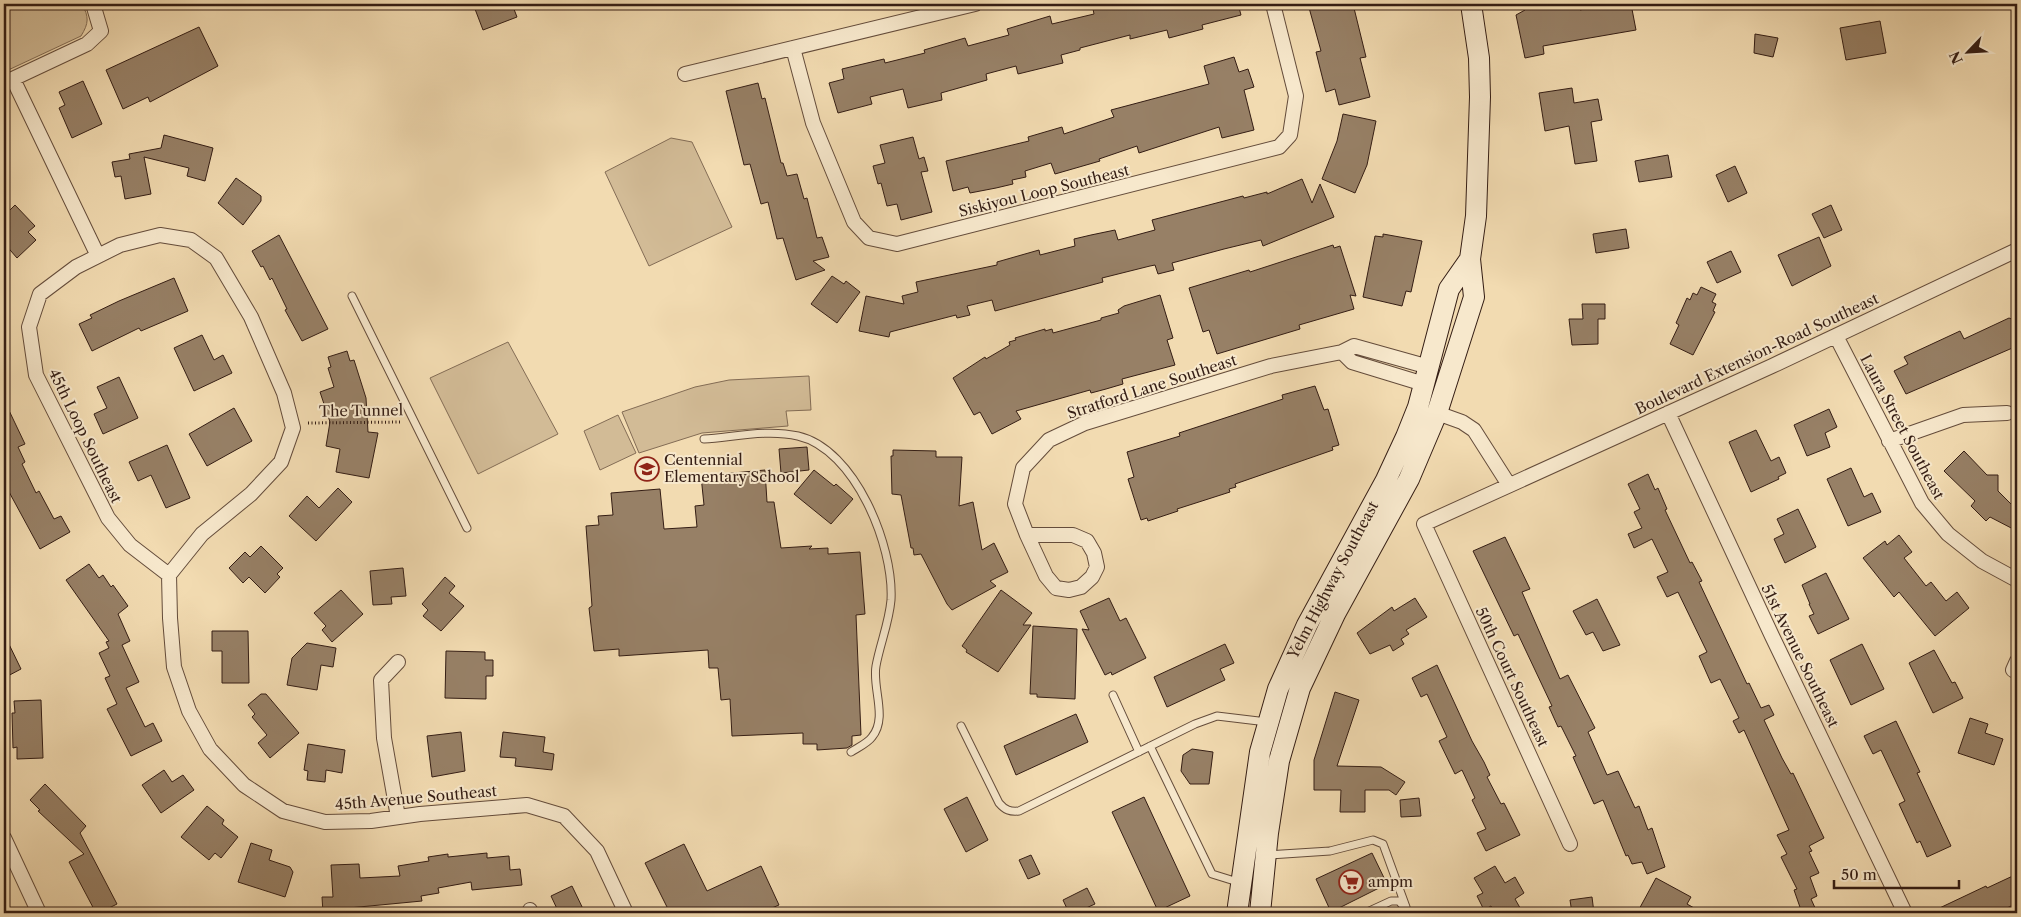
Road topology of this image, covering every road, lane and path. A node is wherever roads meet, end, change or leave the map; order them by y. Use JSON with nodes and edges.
{"nodes":[{"id":1,"x":93,"y":4,"type":"edge"},
{"id":2,"x":975,"y":4,"type":"edge"},
{"id":3,"x":1273,"y":4,"type":"edge"},
{"id":4,"x":1471,"y":4,"type":"edge"},
{"id":5,"x":793,"y":48,"type":"junction"},
{"id":6,"x":685,"y":74,"type":"dead end"},
{"id":7,"x":8,"y":81,"type":"edge"},
{"id":8,"x":2017,"y":250,"type":"edge"},
{"id":9,"x":98,"y":256,"type":"junction"},
{"id":10,"x":1470,"y":259,"type":"junction"},
{"id":11,"x":352,"y":296,"type":"dead end"},
{"id":12,"x":1836,"y":336,"type":"junction"},
{"id":13,"x":1427,"y":376,"type":"junction"},
{"id":14,"x":1668,"y":412,"type":"junction"},
{"id":15,"x":1438,"y":413,"type":"junction"},
{"id":16,"x":2007,"y":413,"type":"dead end"},
{"id":17,"x":414,"y":422,"type":"junction"},
{"id":18,"x":308,"y":423,"type":"dead end"},
{"id":19,"x":704,"y":440,"type":"dead end"},
{"id":20,"x":1889,"y":441,"type":"junction"},
{"id":21,"x":1509,"y":485,"type":"junction"},
{"id":22,"x":1424,"y":524,"type":"joint"},
{"id":23,"x":467,"y":528,"type":"dead end"},
{"id":24,"x":1027,"y":535,"type":"junction"},
{"id":25,"x":169,"y":575,"type":"junction"},
{"id":26,"x":2017,"y":580,"type":"edge"},
{"id":27,"x":398,"y":662,"type":"dead end"},
{"id":28,"x":1113,"y":695,"type":"dead end"},
{"id":29,"x":1268,"y":722,"type":"junction"},
{"id":30,"x":962,"y":726,"type":"dead end"},
{"id":31,"x":1150,"y":746,"type":"junction"},
{"id":32,"x":851,"y":752,"type":"dead end"},
{"id":33,"x":1139,"y":752,"type":"junction"},
{"id":34,"x":398,"y":817,"type":"junction"},
{"id":35,"x":4,"y":838,"type":"edge"},
{"id":36,"x":1570,"y":844,"type":"dead end"},
{"id":37,"x":1266,"y":856,"type":"junction"},
{"id":38,"x":1242,"y":883,"type":"junction"},
{"id":39,"x":1407,"y":910,"type":"edge"},
{"id":40,"x":39,"y":913,"type":"edge"},
{"id":41,"x":626,"y":913,"type":"edge"},
{"id":42,"x":1237,"y":913,"type":"edge"},
{"id":43,"x":1260,"y":913,"type":"edge"},
{"id":44,"x":1365,"y":913,"type":"edge"},
{"id":45,"x":1904,"y":913,"type":"edge"}],
"edges":[{"from":1,"to":7,"type":"street"},
{"from":2,"to":5,"type":"street"},
{"from":3,"to":5,"type":"street","name":"Siskiyou Loop Southeast"},
{"from":4,"to":10,"type":"main road","name":"Yelm Highway Southeast"},
{"from":5,"to":6,"type":"street"},
{"from":7,"to":9,"type":"street"},
{"from":8,"to":12,"type":"street","name":"Boulevard Extension-Road Southeast"},
{"from":9,"to":25,"type":"street","name":"45th Loop Southeast"},
{"from":9,"to":25,"type":"street"},
{"from":10,"to":13,"type":"main road","name":"Yelm Highway Southeast"},
{"from":10,"to":15,"type":"main road","name":"Yelm Highway Southeast"},
{"from":11,"to":17,"type":"lane"},
{"from":12,"to":14,"type":"street","name":"Boulevard Extension-Road Southeast"},
{"from":12,"to":20,"type":"street","name":"Laura Street Southeast"},
{"from":13,"to":24,"type":"street","name":"Stratford Lane Southeast"},
{"from":13,"to":29,"type":"main road","name":"Yelm Highway Southeast"},
{"from":14,"to":21,"type":"street","name":"Boulevard Extension-Road Southeast"},
{"from":14,"to":45,"type":"street","name":"51st Avenue Southeast"},
{"from":15,"to":21,"type":"street"},
{"from":15,"to":37,"type":"main road","name":"Yelm Highway Southeast"},
{"from":16,"to":20,"type":"street"},
{"from":17,"to":18,"type":"path","name":"The Tunnel"},
{"from":17,"to":23,"type":"lane"},
{"from":19,"to":32,"type":"lane"},
{"from":20,"to":26,"type":"street","name":"Laura Street Southeast"},
{"from":21,"to":22,"type":"street","name":"Boulevard Extension-Road Southeast"},
{"from":22,"to":36,"type":"street","name":"50th Court Southeast"},
{"from":24,"to":24,"type":"street","name":"Stratford Lane Southeast"},
{"from":25,"to":34,"type":"street","name":"45th Avenue Southeast"},
{"from":27,"to":34,"type":"street"},
{"from":28,"to":33,"type":"lane"},
{"from":29,"to":31,"type":"lane"},
{"from":29,"to":38,"type":"main road","name":"Yelm Highway Southeast"},
{"from":30,"to":33,"type":"lane"},
{"from":31,"to":33,"type":"lane"},
{"from":31,"to":38,"type":"lane"},
{"from":34,"to":41,"type":"street","name":"45th Avenue Southeast"},
{"from":35,"to":40,"type":"street"},
{"from":37,"to":39,"type":"lane"},
{"from":37,"to":43,"type":"main road","name":"Yelm Highway Southeast"},
{"from":38,"to":42,"type":"main road","name":"Yelm Highway Southeast"},
{"from":39,"to":44,"type":"lane"}]}
